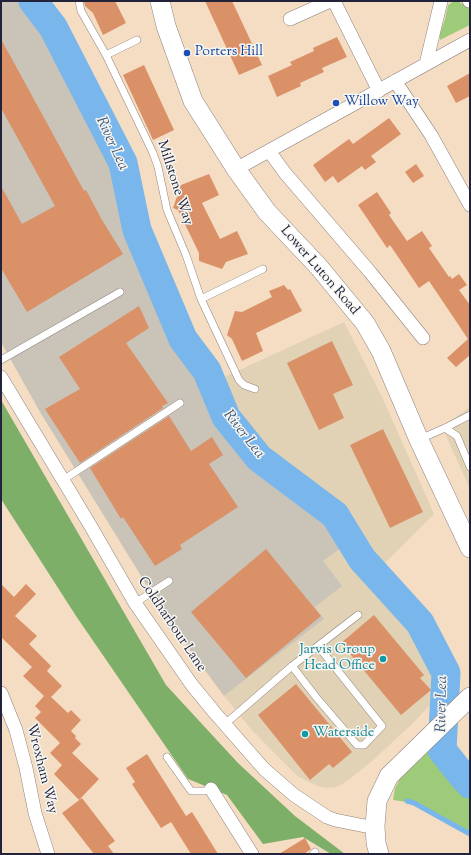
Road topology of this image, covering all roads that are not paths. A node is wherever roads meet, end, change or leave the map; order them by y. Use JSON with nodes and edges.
{"nodes":[{"id":1,"x":79,"y":1,"type":"edge"},
{"id":2,"x":160,"y":1,"type":"edge"},
{"id":3,"x":330,"y":1,"type":"edge"},
{"id":4,"x":334,"y":1,"type":"edge"},
{"id":5,"x":441,"y":1,"type":"edge"},
{"id":6,"x":290,"y":19,"type":"dead end"},
{"id":7,"x":137,"y":40,"type":"dead end"},
{"id":8,"x":470,"y":40,"type":"edge"},
{"id":9,"x":106,"y":55,"type":"junction"},
{"id":10,"x":426,"y":64,"type":"junction"},
{"id":11,"x":396,"y":81,"type":"junction"},
{"id":12,"x":379,"y":91,"type":"junction"},
{"id":13,"x":269,"y":151,"type":"junction"},
{"id":14,"x":236,"y":169,"type":"junction"},
{"id":15,"x":470,"y":205,"type":"edge"},
{"id":16,"x":263,"y":270,"type":"dead end"},
{"id":17,"x":120,"y":292,"type":"dead end"},
{"id":18,"x":201,"y":299,"type":"junction"},
{"id":19,"x":423,"y":338,"type":"dead end"},
{"id":20,"x":1,"y":360,"type":"edge"},
{"id":21,"x":1,"y":377,"type":"edge"},
{"id":22,"x":255,"y":389,"type":"dead end"},
{"id":23,"x":180,"y":403,"type":"dead end"},
{"id":24,"x":470,"y":415,"type":"edge"},
{"id":25,"x":445,"y":428,"type":"junction"},
{"id":26,"x":419,"y":440,"type":"junction"},
{"id":27,"x":470,"y":466,"type":"edge"},
{"id":28,"x":63,"y":480,"type":"junction"},
{"id":29,"x":470,"y":548,"type":"edge"},
{"id":30,"x":169,"y":581,"type":"dead end"},
{"id":31,"x":135,"y":603,"type":"junction"},
{"id":32,"x":358,"y":615,"type":"dead end"},
{"id":33,"x":318,"y":646,"type":"junction"},
{"id":34,"x":292,"y":666,"type":"junction"},
{"id":35,"x":1,"y":693,"type":"edge"},
{"id":36,"x":466,"y":702,"type":"edge"},
{"id":37,"x":225,"y":724,"type":"junction"},
{"id":38,"x":167,"y":757,"type":"dead end"},
{"id":39,"x":211,"y":789,"type":"joint"},
{"id":40,"x":375,"y":826,"type":"junction"},
{"id":41,"x":48,"y":854,"type":"edge"},
{"id":42,"x":252,"y":854,"type":"edge"},
{"id":43,"x":379,"y":854,"type":"edge"}],
"edges":[{"from":1,"to":9,"type":"lane","name":"Millstone Way"},
{"from":2,"to":14,"type":"main road","name":"Lower Luton Road"},
{"from":3,"to":6,"type":"street"},
{"from":4,"to":12,"type":"street"},
{"from":5,"to":10,"type":"street"},
{"from":7,"to":9,"type":"lane"},
{"from":8,"to":10,"type":"street"},
{"from":9,"to":18,"type":"lane","name":"Millstone Way"},
{"from":10,"to":11,"type":"street"},
{"from":11,"to":12,"type":"street"},
{"from":11,"to":15,"type":"street"},
{"from":12,"to":13,"type":"street"},
{"from":13,"to":14,"type":"street"},
{"from":13,"to":19,"type":"street"},
{"from":14,"to":26,"type":"main road","name":"Lower Luton Road"},
{"from":16,"to":18,"type":"lane"},
{"from":17,"to":20,"type":"lane"},
{"from":18,"to":22,"type":"lane","name":"Millstone Way"},
{"from":21,"to":28,"type":"street","name":"Coldharbour Lane"},
{"from":23,"to":28,"type":"lane"},
{"from":24,"to":25,"type":"lane"},
{"from":25,"to":26,"type":"lane"},
{"from":25,"to":27,"type":"lane"},
{"from":26,"to":29,"type":"main road","name":"Lower Luton Road"},
{"from":28,"to":31,"type":"street","name":"Coldharbour Lane"},
{"from":30,"to":31,"type":"lane"},
{"from":31,"to":37,"type":"street","name":"Coldharbour Lane"},
{"from":32,"to":33,"type":"lane"},
{"from":33,"to":34,"type":"lane"},
{"from":33,"to":34,"type":"lane"},
{"from":34,"to":37,"type":"lane"},
{"from":35,"to":41,"type":"street","name":"Wroxham Way"},
{"from":36,"to":40,"type":"main road"},
{"from":37,"to":40,"type":"street","name":"Coldharbour Lane"},
{"from":38,"to":39,"type":"lane"},
{"from":39,"to":42,"type":"street"},
{"from":40,"to":43,"type":"main road"}]}
